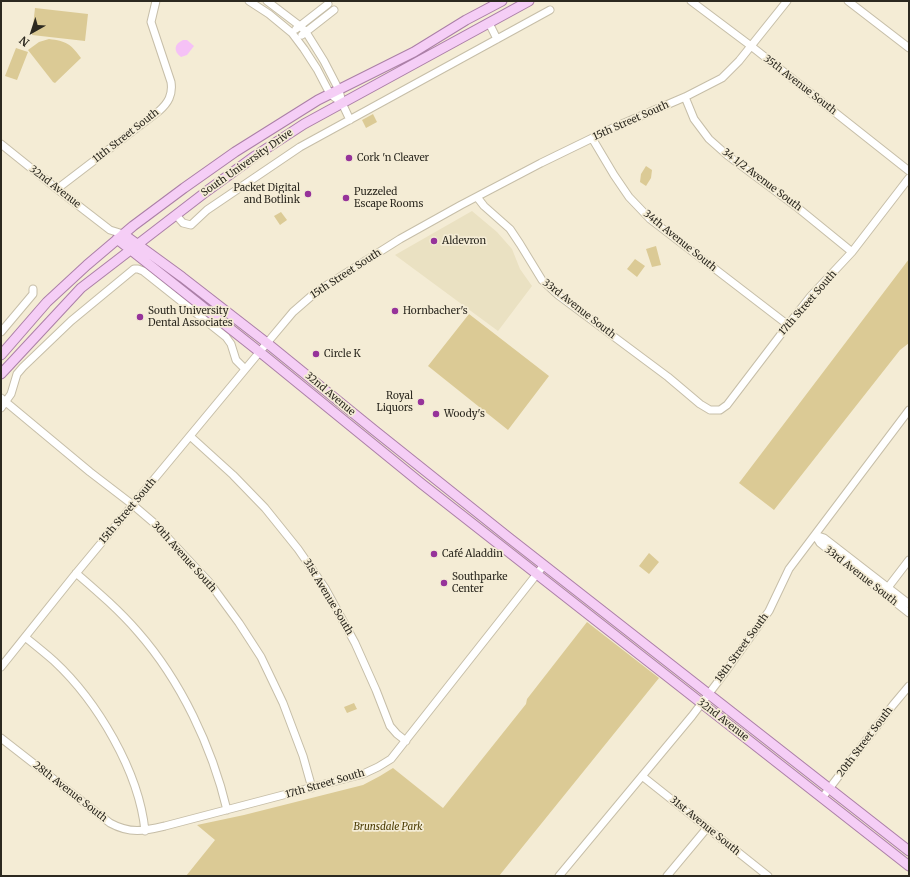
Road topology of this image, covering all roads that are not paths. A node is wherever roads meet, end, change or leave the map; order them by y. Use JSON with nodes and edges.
{"nodes":[{"id":1,"x":156,"y":1,"type":"edge"},
{"id":2,"x":249,"y":1,"type":"edge"},
{"id":3,"x":266,"y":1,"type":"edge"},
{"id":4,"x":502,"y":1,"type":"edge"},
{"id":5,"x":529,"y":1,"type":"edge"},
{"id":6,"x":691,"y":1,"type":"edge"},
{"id":7,"x":787,"y":1,"type":"edge"},
{"id":8,"x":848,"y":1,"type":"edge"},
{"id":9,"x":328,"y":4,"type":"dead end"},
{"id":10,"x":334,"y":10,"type":"dead end"},
{"id":11,"x":550,"y":10,"type":"dead end"},
{"id":12,"x":489,"y":23,"type":"junction"},
{"id":13,"x":300,"y":26,"type":"junction"},
{"id":14,"x":306,"y":32,"type":"junction"},
{"id":15,"x":292,"y":33,"type":"junction"},
{"id":16,"x":298,"y":39,"type":"junction"},
{"id":17,"x":497,"y":39,"type":"junction"},
{"id":18,"x":751,"y":46,"type":"junction"},
{"id":19,"x":909,"y":48,"type":"edge"},
{"id":20,"x":339,"y":90,"type":"junction"},
{"id":21,"x":330,"y":94,"type":"junction"},
{"id":22,"x":685,"y":97,"type":"junction"},
{"id":23,"x":342,"y":103,"type":"junction"},
{"id":24,"x":350,"y":120,"type":"junction"},
{"id":25,"x":592,"y":138,"type":"junction"},
{"id":26,"x":1,"y":144,"type":"edge"},
{"id":27,"x":909,"y":171,"type":"edge"},
{"id":28,"x":909,"y":178,"type":"edge"},
{"id":29,"x":57,"y":189,"type":"junction"},
{"id":30,"x":477,"y":197,"type":"junction"},
{"id":31,"x":176,"y":215,"type":"junction"},
{"id":32,"x":120,"y":237,"type":"junction"},
{"id":33,"x":134,"y":247,"type":"junction"},
{"id":34,"x":852,"y":252,"type":"junction"},
{"id":35,"x":33,"y":289,"type":"dead end"},
{"id":36,"x":788,"y":325,"type":"junction"},
{"id":37,"x":1,"y":332,"type":"edge"},
{"id":38,"x":268,"y":343,"type":"junction"},
{"id":39,"x":260,"y":352,"type":"junction"},
{"id":40,"x":1,"y":355,"type":"edge"},
{"id":41,"x":246,"y":369,"type":"junction"},
{"id":42,"x":1,"y":374,"type":"edge"},
{"id":43,"x":3,"y":400,"type":"edge"},
{"id":44,"x":700,"y":404,"type":"joint"},
{"id":45,"x":1,"y":408,"type":"edge"},
{"id":46,"x":909,"y":410,"type":"edge"},
{"id":47,"x":190,"y":436,"type":"junction"},
{"id":48,"x":133,"y":505,"type":"junction"},
{"id":49,"x":815,"y":535,"type":"junction"},
{"id":50,"x":909,"y":560,"type":"edge"},
{"id":51,"x":544,"y":565,"type":"junction"},
{"id":52,"x":76,"y":573,"type":"junction"},
{"id":53,"x":537,"y":574,"type":"junction"},
{"id":54,"x":886,"y":591,"type":"junction"},
{"id":55,"x":909,"y":604,"type":"edge"},
{"id":56,"x":909,"y":613,"type":"edge"},
{"id":57,"x":25,"y":637,"type":"junction"},
{"id":58,"x":1,"y":667,"type":"edge"},
{"id":59,"x":909,"y":686,"type":"edge"},
{"id":60,"x":708,"y":694,"type":"junction"},
{"id":61,"x":701,"y":704,"type":"junction"},
{"id":62,"x":1,"y":738,"type":"edge"},
{"id":63,"x":406,"y":741,"type":"junction"},
{"id":64,"x":642,"y":776,"type":"junction"},
{"id":65,"x":312,"y":788,"type":"junction"},
{"id":66,"x":829,"y":789,"type":"junction"},
{"id":67,"x":822,"y":798,"type":"junction"},
{"id":68,"x":227,"y":810,"type":"junction"},
{"id":69,"x":707,"y":828,"type":"junction"},
{"id":70,"x":145,"y":831,"type":"junction"},
{"id":71,"x":909,"y":851,"type":"edge"},
{"id":72,"x":909,"y":866,"type":"edge"},
{"id":73,"x":559,"y":876,"type":"edge"},
{"id":74,"x":667,"y":876,"type":"edge"},
{"id":75,"x":768,"y":876,"type":"edge"}],
"edges":[{"from":1,"to":29,"type":"street","name":"11th Street South"},
{"from":2,"to":15,"type":"street"},
{"from":3,"to":13,"type":"street"},
{"from":4,"to":20,"type":"main road","name":"South University Drive"},
{"from":5,"to":12,"type":"main road","name":"South University Drive"},
{"from":6,"to":18,"type":"street","name":"35th Avenue South"},
{"from":7,"to":18,"type":"street","name":"15th Street South"},
{"from":8,"to":19,"type":"street"},
{"from":9,"to":13,"type":"street"},
{"from":10,"to":14,"type":"street"},
{"from":11,"to":17,"type":"street"},
{"from":12,"to":17,"type":"street"},
{"from":12,"to":23,"type":"main road","name":"South University Drive"},
{"from":13,"to":14,"type":"street"},
{"from":13,"to":15,"type":"street"},
{"from":14,"to":16,"type":"street"},
{"from":14,"to":20,"type":"street"},
{"from":15,"to":16,"type":"street"},
{"from":16,"to":21,"type":"street"},
{"from":17,"to":24,"type":"street"},
{"from":18,"to":22,"type":"street","name":"15th Street South"},
{"from":18,"to":27,"type":"street","name":"35th Avenue South"},
{"from":20,"to":21,"type":"main road","name":"South University Drive"},
{"from":20,"to":23,"type":"street"},
{"from":21,"to":23,"type":"street"},
{"from":21,"to":32,"type":"main road","name":"South University Drive"},
{"from":22,"to":25,"type":"street","name":"15th Street South"},
{"from":22,"to":34,"type":"street","name":"34 1/2 Avenue South"},
{"from":23,"to":24,"type":"street"},
{"from":23,"to":31,"type":"main road","name":"South University Drive"},
{"from":24,"to":31,"type":"street"},
{"from":25,"to":30,"type":"street","name":"15th Street South"},
{"from":25,"to":36,"type":"street","name":"34th Avenue South"},
{"from":26,"to":29,"type":"street","name":"32nd Avenue"},
{"from":28,"to":34,"type":"street","name":"17th Street South"},
{"from":29,"to":32,"type":"street","name":"32nd Avenue"},
{"from":30,"to":38,"type":"street","name":"15th Street South"},
{"from":30,"to":44,"type":"street","name":"33rd Avenue South"},
{"from":31,"to":33,"type":"main road","name":"South University Drive"},
{"from":32,"to":33,"type":"main road","name":"32nd Avenue"},
{"from":32,"to":40,"type":"main road","name":"South University Drive"},
{"from":33,"to":38,"type":"main road","name":"32nd Avenue"},
{"from":33,"to":39,"type":"main road","name":"32nd Avenue"},
{"from":33,"to":42,"type":"main road","name":"South University Drive"},
{"from":34,"to":36,"type":"street","name":"17th Street South"},
{"from":35,"to":37,"type":"street"},
{"from":36,"to":44,"type":"street","name":"17th Street South"},
{"from":38,"to":39,"type":"street","name":"15th Street South"},
{"from":38,"to":51,"type":"main road","name":"32nd Avenue"},
{"from":39,"to":41,"type":"street","name":"15th Street South"},
{"from":39,"to":53,"type":"main road","name":"32nd Avenue"},
{"from":41,"to":43,"type":"street"},
{"from":41,"to":47,"type":"street","name":"15th Street South"},
{"from":43,"to":45,"type":"street"},
{"from":43,"to":48,"type":"street","name":"30th Avenue South"},
{"from":46,"to":49,"type":"street","name":"18th Street South"},
{"from":47,"to":48,"type":"street","name":"15th Street South"},
{"from":47,"to":63,"type":"street","name":"31st Avenue South"},
{"from":48,"to":52,"type":"street","name":"15th Street South"},
{"from":48,"to":65,"type":"street","name":"30th Avenue South"},
{"from":49,"to":54,"type":"street","name":"33rd Avenue South"},
{"from":49,"to":60,"type":"street","name":"18th Street South"},
{"from":50,"to":54,"type":"street"},
{"from":51,"to":53,"type":"street"},
{"from":51,"to":60,"type":"main road","name":"32nd Avenue"},
{"from":52,"to":57,"type":"street","name":"15th Street South"},
{"from":52,"to":68,"type":"street"},
{"from":53,"to":61,"type":"main road","name":"32nd Avenue"},
{"from":53,"to":63,"type":"street","name":"17th Street South"},
{"from":54,"to":55,"type":"street","name":"33rd Avenue South"},
{"from":54,"to":56,"type":"street","name":"33rd Avenue South"},
{"from":57,"to":58,"type":"street","name":"15th Street South"},
{"from":57,"to":70,"type":"street"},
{"from":59,"to":66,"type":"street","name":"20th Street South"},
{"from":60,"to":61,"type":"street","name":"18th Street South"},
{"from":60,"to":66,"type":"main road","name":"32nd Avenue"},
{"from":61,"to":64,"type":"street","name":"18th Street South"},
{"from":61,"to":67,"type":"main road","name":"32nd Avenue"},
{"from":62,"to":70,"type":"street","name":"28th Avenue South"},
{"from":63,"to":65,"type":"street","name":"17th Street South"},
{"from":64,"to":69,"type":"street","name":"31st Avenue South"},
{"from":64,"to":73,"type":"street","name":"18th Street South"},
{"from":65,"to":68,"type":"street","name":"17th Street South"},
{"from":66,"to":67,"type":"street","name":"20th Street South"},
{"from":66,"to":71,"type":"main road","name":"32nd Avenue"},
{"from":67,"to":72,"type":"main road","name":"32nd Avenue"},
{"from":68,"to":70,"type":"street","name":"17th Street South"},
{"from":69,"to":74,"type":"street"},
{"from":69,"to":75,"type":"street","name":"31st Avenue South"}]}
